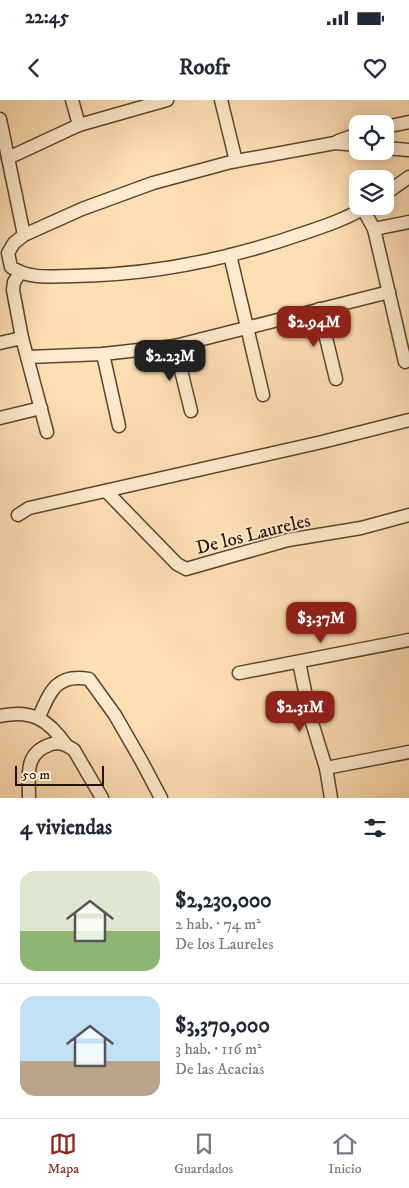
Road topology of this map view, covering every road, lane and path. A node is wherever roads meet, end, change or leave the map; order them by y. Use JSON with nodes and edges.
{"nodes":[{"id":1,"x":72,"y":100,"type":"edge"},
{"id":2,"x":167,"y":100,"type":"edge"},
{"id":3,"x":222,"y":100,"type":"edge"},
{"id":4,"x":150,"y":102,"type":"edge"},
{"id":5,"x":0,"y":119,"type":"edge"},
{"id":6,"x":409,"y":122,"type":"edge"},
{"id":7,"x":79,"y":125,"type":"junction"},
{"id":8,"x":394,"y":125,"type":"edge"},
{"id":9,"x":349,"y":138,"type":"edge"},
{"id":10,"x":335,"y":143,"type":"junction"},
{"id":11,"x":349,"y":144,"type":"edge"},
{"id":12,"x":394,"y":150,"type":"edge"},
{"id":13,"x":407,"y":153,"type":"edge"},
{"id":14,"x":8,"y":158,"type":"junction"},
{"id":15,"x":236,"y":161,"type":"junction"},
{"id":16,"x":6,"y":177,"type":"edge"},
{"id":17,"x":409,"y":177,"type":"edge"},
{"id":18,"x":394,"y":188,"type":"edge"},
{"id":19,"x":349,"y":215,"type":"edge"},
{"id":20,"x":368,"y":215,"type":"edge"},
{"id":21,"x":409,"y":222,"type":"edge"},
{"id":22,"x":374,"y":229,"type":"junction"},
{"id":23,"x":24,"y":235,"type":"junction"},
{"id":24,"x":4,"y":254,"type":"edge"},
{"id":25,"x":230,"y":256,"type":"junction"},
{"id":26,"x":10,"y":270,"type":"edge"},
{"id":27,"x":389,"y":292,"type":"junction"},
{"id":28,"x":319,"y":309,"type":"junction"},
{"id":29,"x":247,"y":328,"type":"junction"},
{"id":30,"x":22,"y":338,"type":"junction"},
{"id":31,"x":0,"y":343,"type":"edge"},
{"id":32,"x":175,"y":346,"type":"junction"},
{"id":33,"x":103,"y":354,"type":"junction"},
{"id":34,"x":28,"y":357,"type":"junction"},
{"id":35,"x":405,"y":362,"type":"dead end"},
{"id":36,"x":336,"y":379,"type":"dead end"},
{"id":37,"x":263,"y":395,"type":"dead end"},
{"id":38,"x":41,"y":408,"type":"junction"},
{"id":39,"x":191,"y":411,"type":"dead end"},
{"id":40,"x":0,"y":418,"type":"edge"},
{"id":41,"x":409,"y":420,"type":"edge"},
{"id":42,"x":119,"y":426,"type":"dead end"},
{"id":43,"x":47,"y":432,"type":"dead end"},
{"id":44,"x":106,"y":491,"type":"junction"},
{"id":45,"x":18,"y":515,"type":"dead end"},
{"id":46,"x":409,"y":515,"type":"edge"},
{"id":47,"x":409,"y":640,"type":"edge"},
{"id":48,"x":299,"y":662,"type":"junction"},
{"id":49,"x":239,"y":673,"type":"dead end"},
{"id":50,"x":0,"y":716,"type":"edge"},
{"id":51,"x":39,"y":717,"type":"junction"},
{"id":52,"x":66,"y":745,"type":"junction"},
{"id":53,"x":409,"y":752,"type":"edge"},
{"id":54,"x":326,"y":768,"type":"junction"},
{"id":55,"x":29,"y":798,"type":"edge"},
{"id":56,"x":102,"y":798,"type":"edge"},
{"id":57,"x":161,"y":798,"type":"edge"},
{"id":58,"x":331,"y":798,"type":"edge"}],
"edges":[{"from":1,"to":7,"type":"street"},
{"from":2,"to":4,"type":"street"},
{"from":3,"to":15,"type":"street"},
{"from":4,"to":7,"type":"street"},
{"from":5,"to":14,"type":"street"},
{"from":6,"to":8,"type":"street"},
{"from":7,"to":14,"type":"street"},
{"from":9,"to":10,"type":"street"},
{"from":10,"to":11,"type":"street"},
{"from":10,"to":15,"type":"street"},
{"from":12,"to":13,"type":"street"},
{"from":14,"to":16,"type":"street"},
{"from":15,"to":23,"type":"street"},
{"from":16,"to":23,"type":"street"},
{"from":17,"to":18,"type":"street"},
{"from":19,"to":25,"type":"street"},
{"from":20,"to":22,"type":"street"},
{"from":21,"to":22,"type":"street"},
{"from":22,"to":27,"type":"street"},
{"from":23,"to":24,"type":"street"},
{"from":24,"to":26,"type":"street"},
{"from":25,"to":26,"type":"street"},
{"from":25,"to":29,"type":"street"},
{"from":26,"to":30,"type":"street"},
{"from":27,"to":28,"type":"street"},
{"from":27,"to":35,"type":"street"},
{"from":28,"to":29,"type":"street"},
{"from":28,"to":36,"type":"street"},
{"from":29,"to":32,"type":"street"},
{"from":29,"to":37,"type":"street"},
{"from":30,"to":31,"type":"street"},
{"from":30,"to":34,"type":"street"},
{"from":32,"to":33,"type":"street"},
{"from":32,"to":39,"type":"street"},
{"from":33,"to":34,"type":"street"},
{"from":33,"to":42,"type":"street"},
{"from":34,"to":38,"type":"street"},
{"from":38,"to":40,"type":"street"},
{"from":38,"to":43,"type":"street"},
{"from":41,"to":44,"type":"street"},
{"from":44,"to":45,"type":"street"},
{"from":44,"to":46,"type":"street","name":"De los Laureles"},
{"from":47,"to":48,"type":"street"},
{"from":48,"to":49,"type":"street"},
{"from":48,"to":54,"type":"street"},
{"from":50,"to":51,"type":"street"},
{"from":51,"to":52,"type":"street"},
{"from":51,"to":57,"type":"street"},
{"from":52,"to":55,"type":"street"},
{"from":52,"to":56,"type":"street"},
{"from":53,"to":54,"type":"street"},
{"from":54,"to":58,"type":"street"}]}
